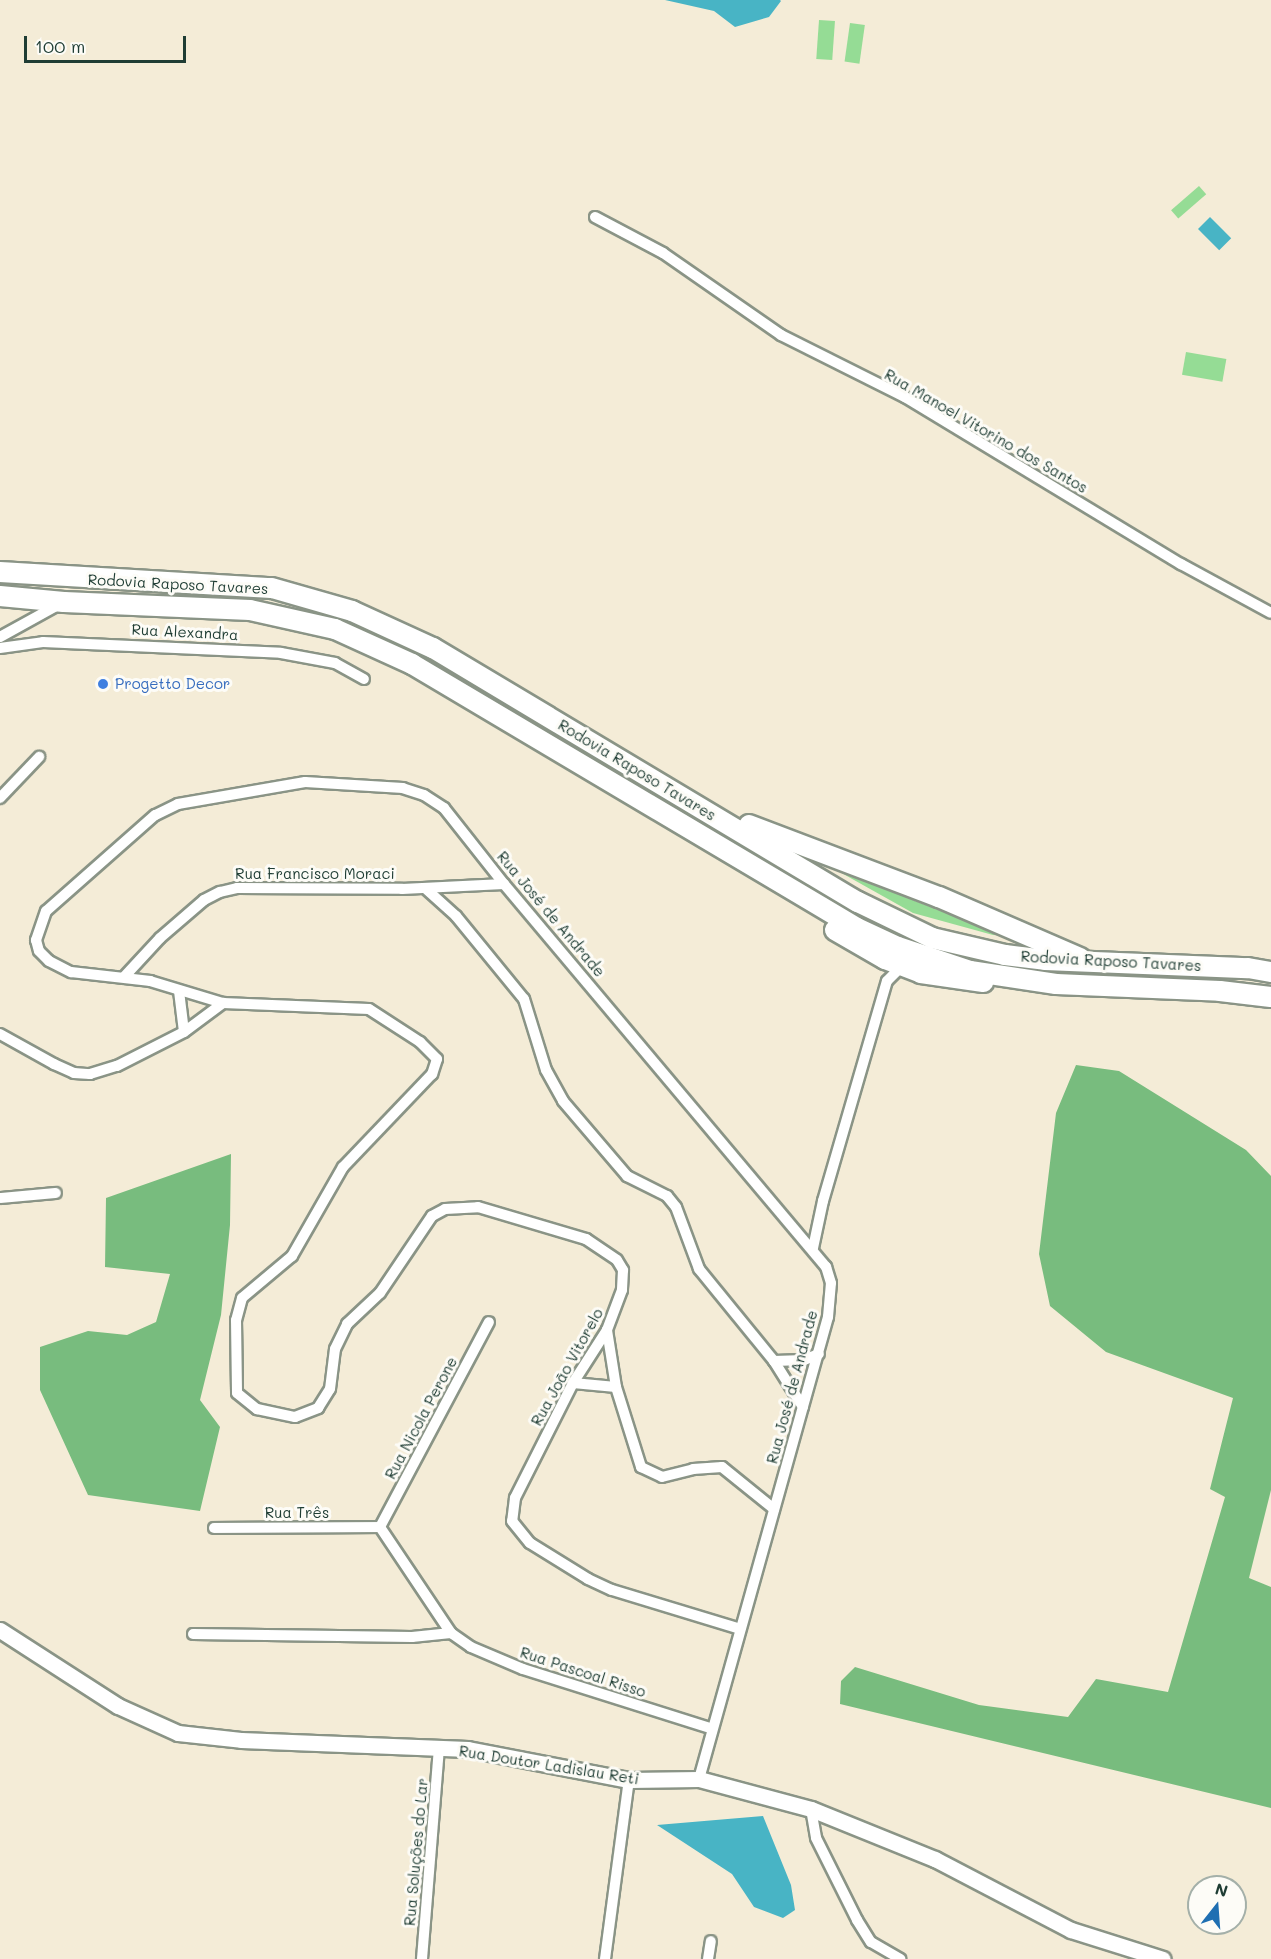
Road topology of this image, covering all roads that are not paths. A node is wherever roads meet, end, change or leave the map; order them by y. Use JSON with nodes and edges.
{"nodes":[{"id":1,"x":595,"y":217,"type":"dead end"},
{"id":2,"x":0,"y":572,"type":"edge"},
{"id":3,"x":0,"y":596,"type":"edge"},
{"id":4,"x":64,"y":603,"type":"junction"},
{"id":5,"x":1271,"y":613,"type":"edge"},
{"id":6,"x":0,"y":637,"type":"edge"},
{"id":7,"x":0,"y":648,"type":"edge"},
{"id":8,"x":364,"y":679,"type":"dead end"},
{"id":9,"x":39,"y":757,"type":"dead end"},
{"id":10,"x":0,"y":798,"type":"edge"},
{"id":11,"x":691,"y":801,"type":"junction"},
{"id":12,"x":729,"y":852,"type":"junction"},
{"id":13,"x":504,"y":884,"type":"junction"},
{"id":14,"x":425,"y":888,"type":"junction"},
{"id":15,"x":870,"y":950,"type":"junction"},
{"id":16,"x":1087,"y":962,"type":"junction"},
{"id":17,"x":902,"y":966,"type":"junction"},
{"id":18,"x":1271,"y":972,"type":"edge"},
{"id":19,"x":124,"y":977,"type":"junction"},
{"id":20,"x":886,"y":981,"type":"junction"},
{"id":21,"x":1056,"y":984,"type":"junction"},
{"id":22,"x":179,"y":991,"type":"junction"},
{"id":23,"x":1271,"y":997,"type":"edge"},
{"id":24,"x":223,"y":1003,"type":"junction"},
{"id":25,"x":369,"y":1009,"type":"joint"},
{"id":26,"x":184,"y":1032,"type":"junction"},
{"id":27,"x":0,"y":1034,"type":"edge"},
{"id":28,"x":56,"y":1193,"type":"dead end"},
{"id":29,"x":0,"y":1198,"type":"edge"},
{"id":30,"x":813,"y":1248,"type":"junction"},
{"id":31,"x":489,"y":1322,"type":"dead end"},
{"id":32,"x":607,"y":1330,"type":"junction"},
{"id":33,"x":819,"y":1354,"type":"junction"},
{"id":34,"x":774,"y":1361,"type":"junction"},
{"id":35,"x":573,"y":1383,"type":"junction"},
{"id":36,"x":616,"y":1388,"type":"junction"},
{"id":37,"x":803,"y":1407,"type":"junction"},
{"id":38,"x":774,"y":1509,"type":"junction"},
{"id":39,"x":380,"y":1527,"type":"junction"},
{"id":40,"x":214,"y":1528,"type":"dead end"},
{"id":41,"x":740,"y":1629,"type":"junction"},
{"id":42,"x":0,"y":1630,"type":"edge"},
{"id":43,"x":451,"y":1633,"type":"junction"},
{"id":44,"x":193,"y":1634,"type":"dead end"},
{"id":45,"x":710,"y":1728,"type":"junction"},
{"id":46,"x":439,"y":1748,"type":"junction"},
{"id":47,"x":699,"y":1779,"type":"junction"},
{"id":48,"x":629,"y":1780,"type":"junction"},
{"id":49,"x":811,"y":1809,"type":"junction"},
{"id":50,"x":711,"y":1941,"type":"dead end"},
{"id":51,"x":422,"y":1959,"type":"edge"},
{"id":52,"x":605,"y":1959,"type":"edge"},
{"id":53,"x":708,"y":1959,"type":"edge"},
{"id":54,"x":900,"y":1959,"type":"edge"},
{"id":55,"x":1163,"y":1959,"type":"edge"}],
"edges":[{"from":1,"to":5,"type":"street","name":"Rua Manoel Vitorino dos Santos"},
{"from":2,"to":11,"type":"highway","name":"Rodovia Raposo Tavares"},
{"from":3,"to":4,"type":"highway","name":"Rodovia Raposo Tavares"},
{"from":4,"to":6,"type":"street"},
{"from":4,"to":12,"type":"highway","name":"Rodovia Raposo Tavares"},
{"from":7,"to":8,"type":"street","name":"Rua Alexandra"},
{"from":9,"to":10,"type":"street"},
{"from":11,"to":16,"type":"highway"},
{"from":11,"to":16,"type":"highway","name":"Rodovia Raposo Tavares"},
{"from":12,"to":15,"type":"highway"},
{"from":12,"to":21,"type":"highway","name":"Rodovia Raposo Tavares"},
{"from":13,"to":14,"type":"street","name":"Rua Francisco Moraci"},
{"from":13,"to":19,"type":"street","name":"Rua José de Andrade"},
{"from":13,"to":30,"type":"street","name":"Rua José de Andrade"},
{"from":14,"to":19,"type":"street","name":"Rua Francisco Moraci"},
{"from":14,"to":34,"type":"street"},
{"from":15,"to":17,"type":"highway"},
{"from":15,"to":20,"type":"street"},
{"from":16,"to":18,"type":"highway","name":"Rodovia Raposo Tavares"},
{"from":17,"to":20,"type":"street"},
{"from":17,"to":21,"type":"highway"},
{"from":19,"to":22,"type":"street","name":"Rua José de Andrade"},
{"from":20,"to":30,"type":"street"},
{"from":21,"to":23,"type":"highway","name":"Rodovia Raposo Tavares"},
{"from":22,"to":24,"type":"street","name":"Rua José de Andrade"},
{"from":22,"to":26,"type":"street"},
{"from":24,"to":25,"type":"street","name":"Rua José de Andrade"},
{"from":24,"to":26,"type":"street"},
{"from":25,"to":32,"type":"street","name":"Rua João Vitorelo"},
{"from":26,"to":27,"type":"street"},
{"from":28,"to":29,"type":"street"},
{"from":30,"to":33,"type":"street","name":"Rua José de Andrade"},
{"from":31,"to":39,"type":"street","name":"Rua Nicola Perone"},
{"from":32,"to":35,"type":"street","name":"Rua João Vitorelo"},
{"from":32,"to":36,"type":"street"},
{"from":33,"to":34,"type":"street"},
{"from":33,"to":37,"type":"street","name":"Rua José de Andrade"},
{"from":34,"to":37,"type":"street"},
{"from":35,"to":36,"type":"street"},
{"from":35,"to":41,"type":"street","name":"Rua João Vitorelo"},
{"from":36,"to":38,"type":"street"},
{"from":37,"to":38,"type":"street","name":"Rua José de Andrade"},
{"from":38,"to":41,"type":"street","name":"Rua José de Andrade"},
{"from":39,"to":40,"type":"street","name":"Rua Três"},
{"from":39,"to":43,"type":"street","name":"Rua Pascoal Risso"},
{"from":41,"to":45,"type":"street","name":"Rua José de Andrade"},
{"from":42,"to":46,"type":"street","name":"Rua Doutor Ladislau Reti"},
{"from":43,"to":44,"type":"street"},
{"from":43,"to":45,"type":"street","name":"Rua Pascoal Risso"},
{"from":45,"to":47,"type":"street","name":"Rua José de Andrade"},
{"from":46,"to":48,"type":"street","name":"Rua Doutor Ladislau Reti"},
{"from":46,"to":51,"type":"street","name":"Rua Soluções do Lar"},
{"from":47,"to":48,"type":"street","name":"Rua Doutor Ladislau Reti"},
{"from":47,"to":49,"type":"street","name":"Rua Doutor Ladislau Reti"},
{"from":48,"to":52,"type":"street"},
{"from":49,"to":54,"type":"street"},
{"from":49,"to":55,"type":"street","name":"Rua Doutor Ladislau Reti"},
{"from":50,"to":53,"type":"street"}]}
